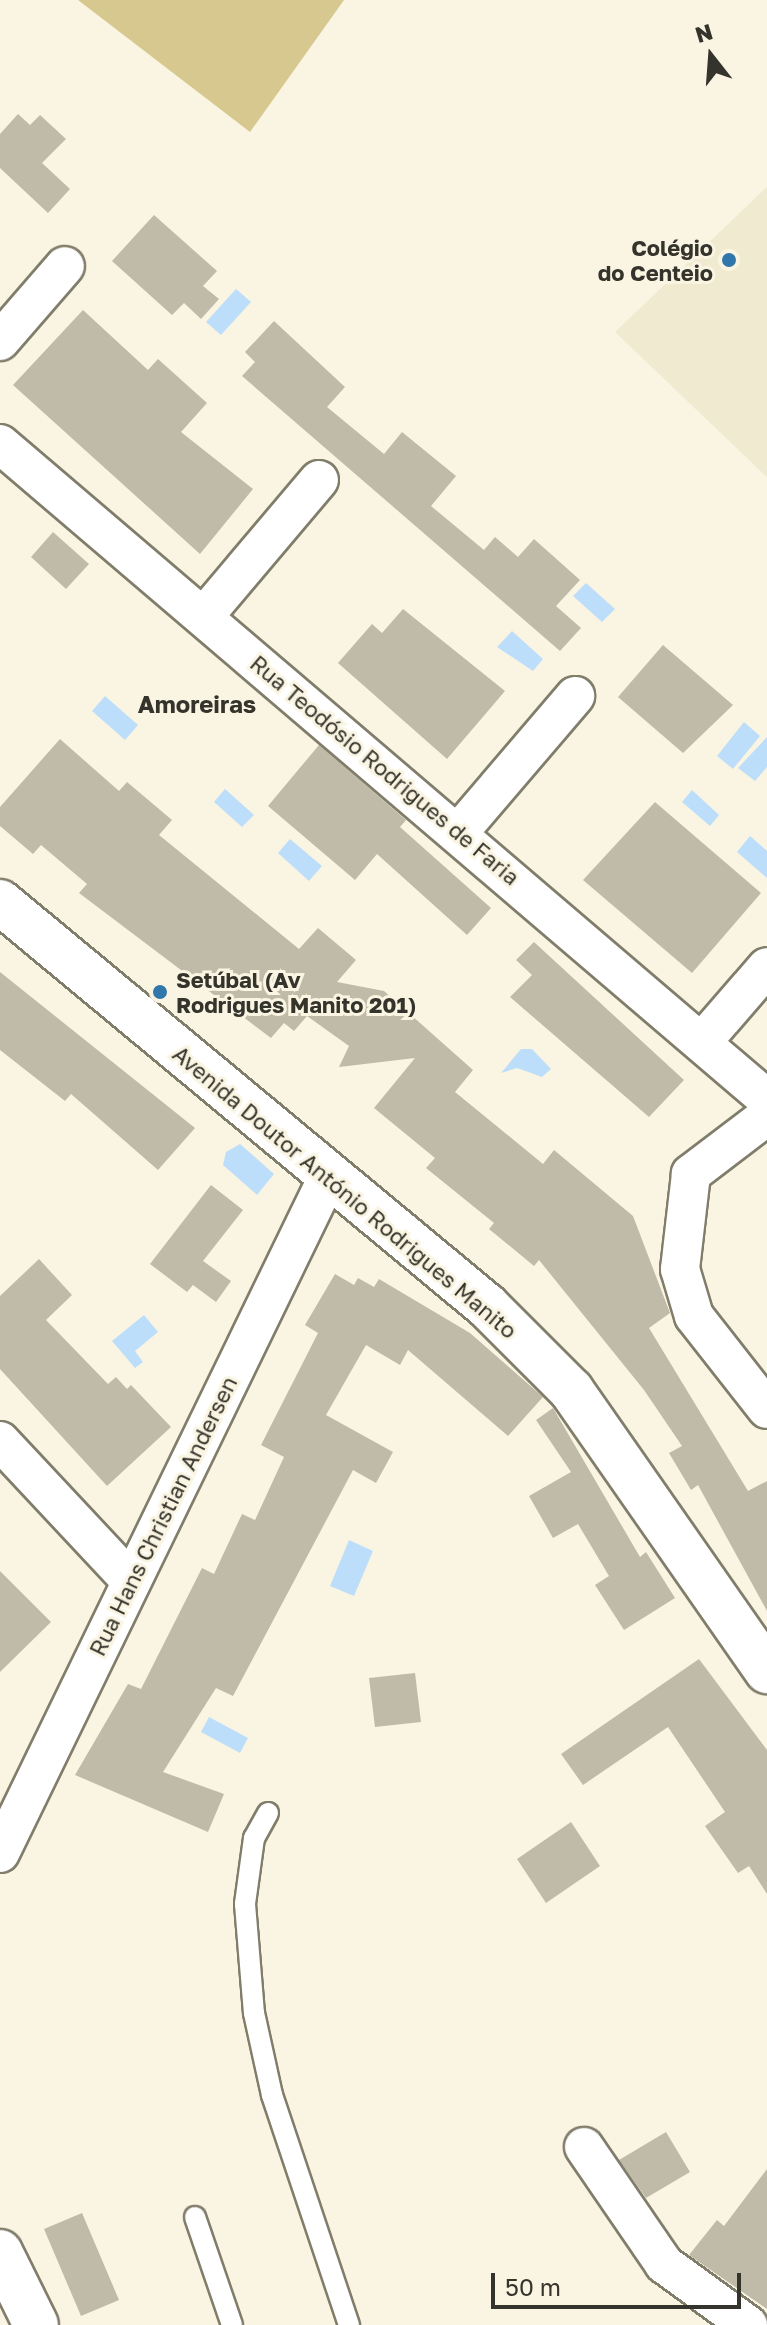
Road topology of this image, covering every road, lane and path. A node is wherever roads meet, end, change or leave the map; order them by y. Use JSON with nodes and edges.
{"nodes":[{"id":1,"x":65,"y":266,"type":"dead end"},
{"id":2,"x":0,"y":341,"type":"edge"},
{"id":3,"x":0,"y":444,"type":"edge"},
{"id":4,"x":319,"y":480,"type":"dead end"},
{"id":5,"x":204,"y":616,"type":"junction"},
{"id":6,"x":575,"y":696,"type":"dead end"},
{"id":7,"x":459,"y":832,"type":"junction"},
{"id":8,"x":0,"y":902,"type":"edge"},
{"id":9,"x":767,"y":967,"type":"edge"},
{"id":10,"x":702,"y":1042,"type":"junction"},
{"id":11,"x":767,"y":1099,"type":"edge"},
{"id":12,"x":767,"y":1116,"type":"edge"},
{"id":13,"x":327,"y":1179,"type":"junction"},
{"id":14,"x":767,"y":1409,"type":"edge"},
{"id":15,"x":0,"y":1441,"type":"edge"},
{"id":16,"x":131,"y":1581,"type":"junction"},
{"id":17,"x":767,"y":1671,"type":"edge"},
{"id":18,"x":268,"y":1813,"type":"dead end"},
{"id":19,"x":0,"y":1853,"type":"edge"},
{"id":20,"x":584,"y":2147,"type":"dead end"},
{"id":21,"x":195,"y":2217,"type":"dead end"},
{"id":22,"x":0,"y":2252,"type":"edge"},
{"id":23,"x":36,"y":2325,"type":"edge"},
{"id":24,"x":232,"y":2325,"type":"edge"},
{"id":25,"x":349,"y":2325,"type":"edge"},
{"id":26,"x":748,"y":2325,"type":"edge"}],
"edges":[{"from":1,"to":2,"type":"street"},
{"from":3,"to":5,"type":"street","name":"Rua Teodósio Rodrigues de Faria"},
{"from":4,"to":5,"type":"street"},
{"from":5,"to":7,"type":"street","name":"Rua Teodósio Rodrigues de Faria"},
{"from":6,"to":7,"type":"street"},
{"from":7,"to":10,"type":"street","name":"Rua Teodósio Rodrigues de Faria"},
{"from":8,"to":13,"type":"street","name":"Avenida Doutor António Rodrigues Manito"},
{"from":9,"to":10,"type":"street"},
{"from":10,"to":11,"type":"street","name":"Rua Teodósio Rodrigues de Faria"},
{"from":12,"to":14,"type":"street"},
{"from":13,"to":16,"type":"street","name":"Rua Hans Christian Andersen"},
{"from":13,"to":17,"type":"street","name":"Avenida Doutor António Rodrigues Manito"},
{"from":15,"to":16,"type":"street"},
{"from":16,"to":19,"type":"street","name":"Rua Hans Christian Andersen"},
{"from":18,"to":25,"type":"lane"},
{"from":20,"to":26,"type":"street"},
{"from":21,"to":24,"type":"lane"},
{"from":22,"to":23,"type":"street"}]}
